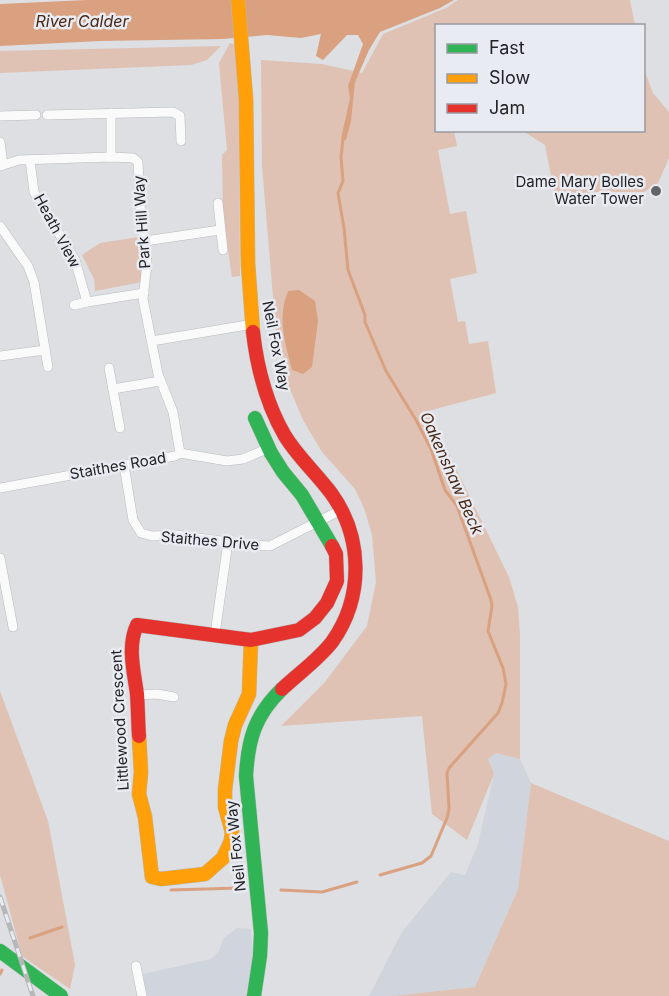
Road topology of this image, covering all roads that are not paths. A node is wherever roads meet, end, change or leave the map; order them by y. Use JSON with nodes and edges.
{"nodes":[{"id":1,"x":238,"y":0,"type":"edge"},
{"id":2,"x":111,"y":113,"type":"junction"},
{"id":3,"x":36,"y":115,"type":"dead end"},
{"id":4,"x":47,"y":115,"type":"dead end"},
{"id":5,"x":0,"y":116,"type":"edge"},
{"id":6,"x":181,"y":141,"type":"dead end"},
{"id":7,"x":0,"y":142,"type":"edge"},
{"id":8,"x":111,"y":157,"type":"junction"},
{"id":9,"x":30,"y":160,"type":"junction"},
{"id":10,"x":1,"y":165,"type":"edge"},
{"id":11,"x":218,"y":202,"type":"dead end"},
{"id":12,"x":0,"y":226,"type":"edge"},
{"id":13,"x":220,"y":230,"type":"junction"},
{"id":14,"x":145,"y":241,"type":"junction"},
{"id":15,"x":223,"y":250,"type":"dead end"},
{"id":16,"x":144,"y":293,"type":"junction"},
{"id":17,"x":87,"y":302,"type":"junction"},
{"id":18,"x":74,"y":305,"type":"dead end"},
{"id":19,"x":253,"y":324,"type":"junction"},
{"id":20,"x":152,"y":341,"type":"junction"},
{"id":21,"x":45,"y":350,"type":"junction"},
{"id":22,"x":0,"y":356,"type":"edge"},
{"id":23,"x":48,"y":367,"type":"dead end"},
{"id":24,"x":109,"y":368,"type":"dead end"},
{"id":25,"x":160,"y":381,"type":"junction"},
{"id":26,"x":113,"y":389,"type":"junction"},
{"id":27,"x":255,"y":418,"type":"dead end"},
{"id":28,"x":120,"y":428,"type":"dead end"},
{"id":29,"x":269,"y":448,"type":"junction"},
{"id":30,"x":180,"y":453,"type":"junction"},
{"id":31,"x":124,"y":465,"type":"junction"},
{"id":32,"x":0,"y":488,"type":"edge"},
{"id":33,"x":341,"y":510,"type":"junction"},
{"id":34,"x":319,"y":522,"type":"junction"},
{"id":35,"x":228,"y":542,"type":"junction"},
{"id":36,"x":0,"y":558,"type":"edge"},
{"id":37,"x":13,"y":627,"type":"dead end"},
{"id":38,"x":214,"y":634,"type":"junction"},
{"id":39,"x":251,"y":640,"type":"junction"},
{"id":40,"x":137,"y":695,"type":"junction"},
{"id":41,"x":174,"y":697,"type":"dead end"},
{"id":42,"x":0,"y":951,"type":"edge"},
{"id":43,"x":135,"y":966,"type":"dead end"},
{"id":44,"x":59,"y":995,"type":"edge"},
{"id":45,"x":142,"y":996,"type":"edge"},
{"id":46,"x":254,"y":996,"type":"edge"}],
"edges":[{"from":1,"to":19,"type":"main road","name":"Neil Fox Way"},
{"from":2,"to":4,"type":"street"},
{"from":2,"to":6,"type":"street"},
{"from":2,"to":8,"type":"street"},
{"from":3,"to":5,"type":"street"},
{"from":7,"to":10,"type":"street"},
{"from":8,"to":9,"type":"street","name":"Park Hill Way"},
{"from":8,"to":14,"type":"street","name":"Park Hill Way"},
{"from":9,"to":10,"type":"street","name":"Park Hill Way"},
{"from":9,"to":17,"type":"street","name":"Heath View"},
{"from":11,"to":13,"type":"street"},
{"from":12,"to":21,"type":"street"},
{"from":13,"to":14,"type":"street"},
{"from":13,"to":15,"type":"street"},
{"from":14,"to":16,"type":"street","name":"Park Hill Way"},
{"from":16,"to":17,"type":"street"},
{"from":16,"to":20,"type":"street","name":"Park Hill Way"},
{"from":17,"to":18,"type":"street"},
{"from":19,"to":20,"type":"street"},
{"from":19,"to":33,"type":"main road","name":"Neil Fox Way"},
{"from":20,"to":25,"type":"street","name":"Park Hill Way"},
{"from":21,"to":22,"type":"street"},
{"from":21,"to":23,"type":"street"},
{"from":24,"to":26,"type":"street"},
{"from":25,"to":26,"type":"street"},
{"from":25,"to":30,"type":"street","name":"Park Hill Way"},
{"from":26,"to":28,"type":"street"},
{"from":27,"to":29,"type":"main road","name":"Littlewood Crescent"},
{"from":29,"to":30,"type":"street","name":"Staithes Road"},
{"from":29,"to":34,"type":"main road","name":"Littlewood Crescent"},
{"from":30,"to":31,"type":"street","name":"Staithes Road"},
{"from":31,"to":32,"type":"street","name":"Staithes Road"},
{"from":31,"to":35,"type":"street","name":"Staithes Drive"},
{"from":33,"to":34,"type":"street","name":"Staithes Drive"},
{"from":33,"to":46,"type":"main road","name":"Neil Fox Way"},
{"from":34,"to":35,"type":"street","name":"Staithes Drive"},
{"from":34,"to":39,"type":"main road","name":"Littlewood Crescent"},
{"from":35,"to":38,"type":"street"},
{"from":36,"to":37,"type":"street"},
{"from":38,"to":39,"type":"main road","name":"Littlewood Crescent"},
{"from":38,"to":40,"type":"main road","name":"Littlewood Crescent"},
{"from":39,"to":40,"type":"main road","name":"Littlewood Crescent"},
{"from":40,"to":41,"type":"street"},
{"from":42,"to":44,"type":"main road"},
{"from":43,"to":45,"type":"street"}]}
